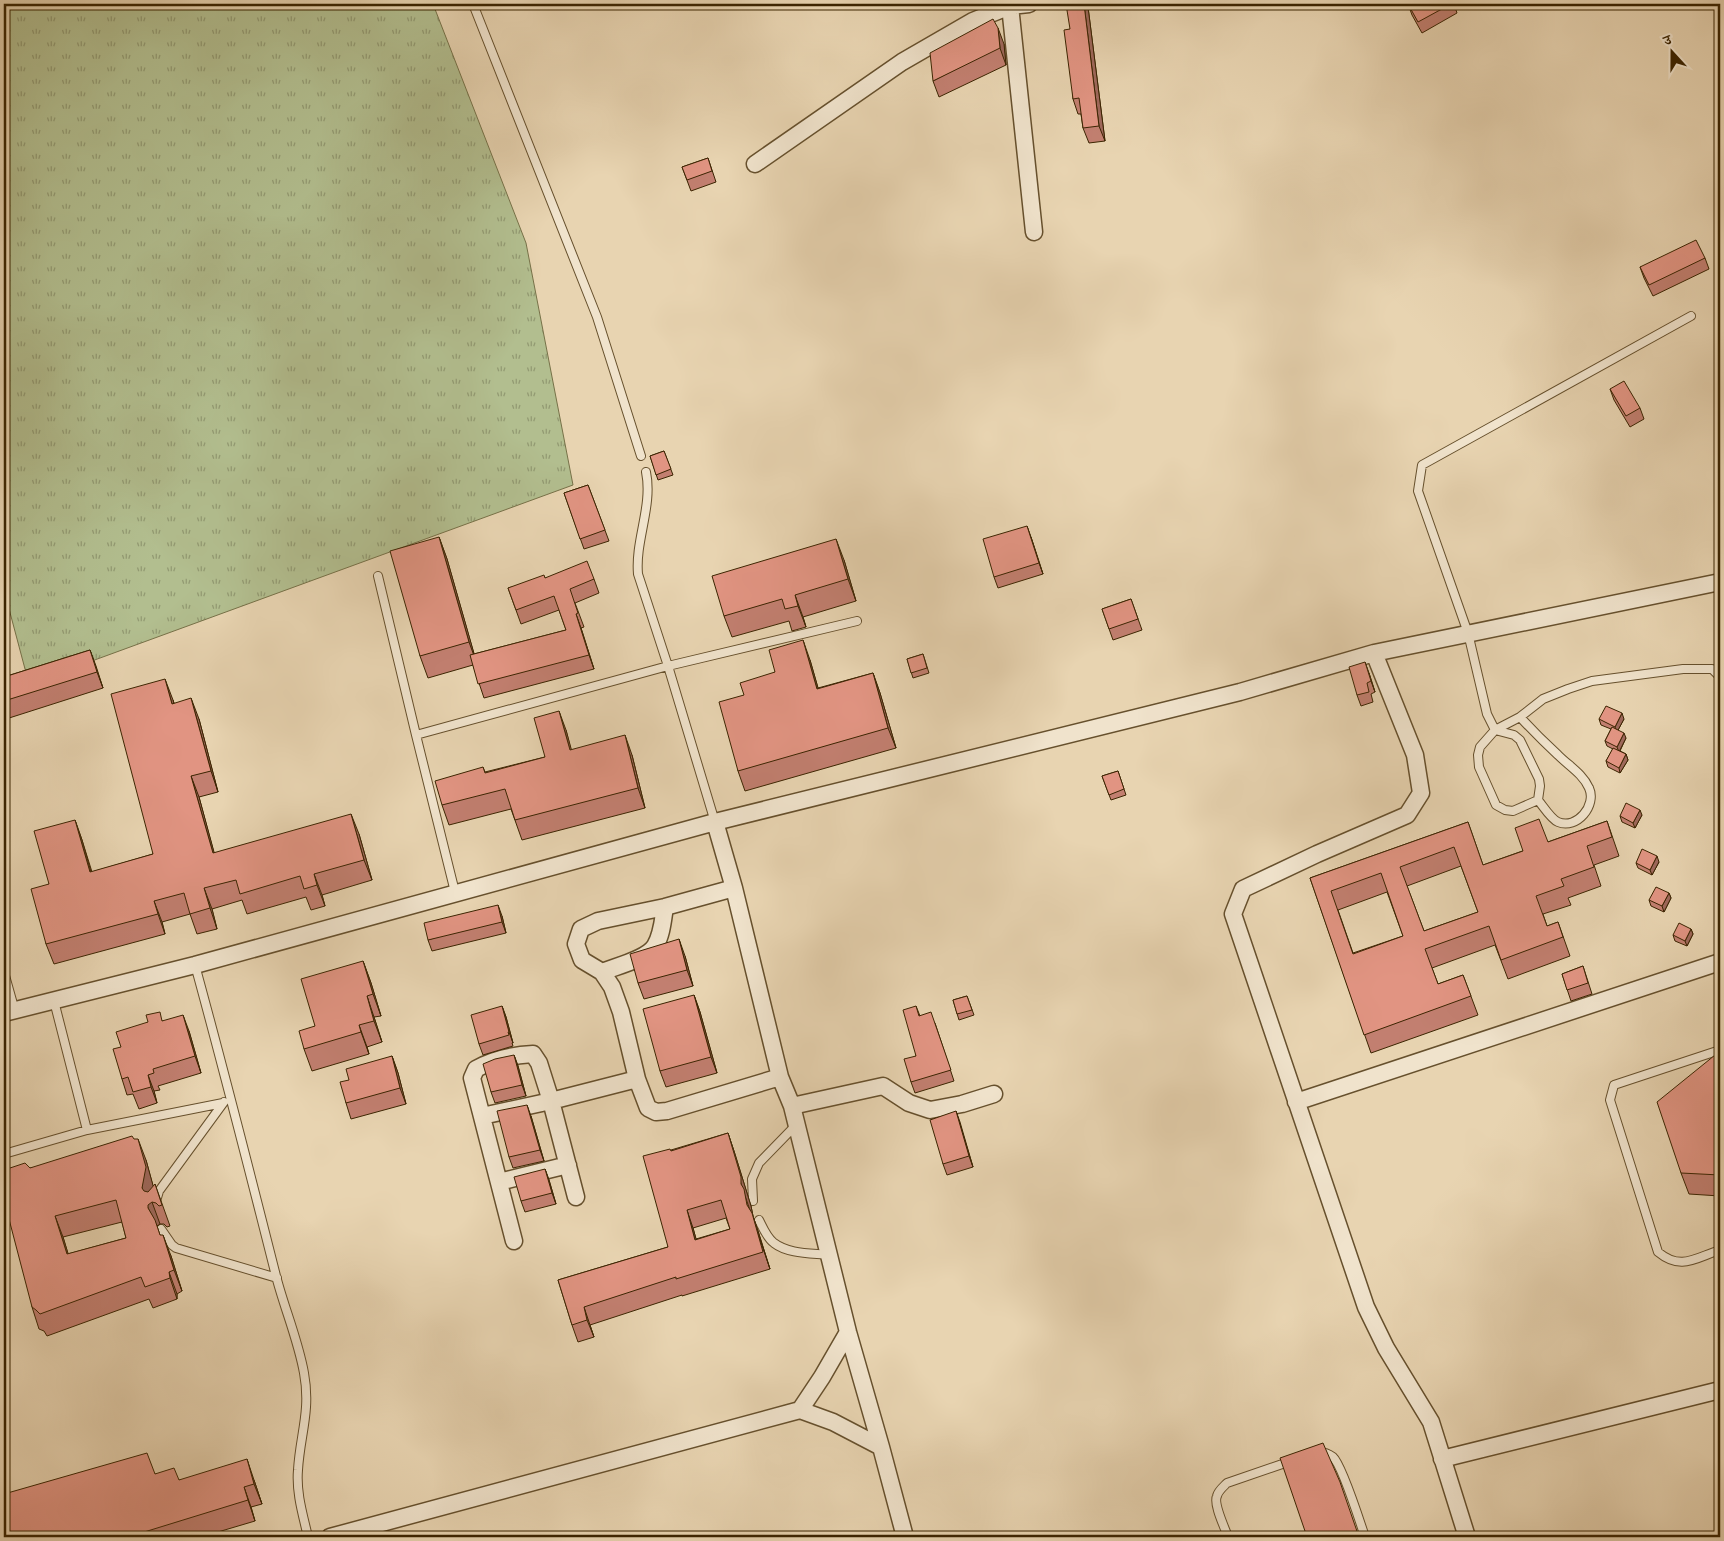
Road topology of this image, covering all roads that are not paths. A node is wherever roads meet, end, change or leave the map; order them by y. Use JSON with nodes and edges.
{"nodes":[{"id":1,"x":473,"y":4,"type":"edge"},
{"id":2,"x":1029,"y":4,"type":"edge"},
{"id":3,"x":1010,"y":6,"type":"junction"},
{"id":4,"x":755,"y":164,"type":"dead end"},
{"id":5,"x":1034,"y":232,"type":"dead end"},
{"id":6,"x":1691,"y":316,"type":"dead end"},
{"id":7,"x":641,"y":456,"type":"dead end"},
{"id":8,"x":646,"y":472,"type":"dead end"},
{"id":9,"x":378,"y":576,"type":"dead end"},
{"id":10,"x":1720,"y":582,"type":"edge"},
{"id":11,"x":857,"y":621,"type":"dead end"},
{"id":12,"x":1468,"y":633,"type":"junction"},
{"id":13,"x":1374,"y":653,"type":"junction"},
{"id":14,"x":668,"y":666,"type":"junction"},
{"id":15,"x":1720,"y":676,"type":"edge"},
{"id":16,"x":1520,"y":717,"type":"junction"},
{"id":17,"x":1495,"y":730,"type":"junction"},
{"id":18,"x":416,"y":736,"type":"junction"},
{"id":19,"x":1538,"y":800,"type":"junction"},
{"id":20,"x":715,"y":822,"type":"junction"},
{"id":21,"x":734,"y":888,"type":"junction"},
{"id":22,"x":455,"y":892,"type":"junction"},
{"id":23,"x":665,"y":907,"type":"junction"},
{"id":24,"x":1720,"y":962,"type":"edge"},
{"id":25,"x":195,"y":965,"type":"junction"},
{"id":26,"x":4,"y":972,"type":"edge"},
{"id":27,"x":602,"y":972,"type":"junction"},
{"id":28,"x":54,"y":1001,"type":"junction"},
{"id":29,"x":9,"y":1012,"type":"edge"},
{"id":30,"x":1720,"y":1050,"type":"edge"},
{"id":31,"x":780,"y":1077,"type":"junction"},
{"id":32,"x":637,"y":1079,"type":"junction"},
{"id":33,"x":230,"y":1093,"type":"junction"},
{"id":34,"x":994,"y":1094,"type":"dead end"},
{"id":35,"x":551,"y":1101,"type":"junction"},
{"id":36,"x":1296,"y":1102,"type":"junction"},
{"id":37,"x":223,"y":1103,"type":"junction"},
{"id":38,"x":792,"y":1106,"type":"junction"},
{"id":39,"x":482,"y":1116,"type":"junction"},
{"id":40,"x":796,"y":1125,"type":"junction"},
{"id":41,"x":87,"y":1130,"type":"junction"},
{"id":42,"x":4,"y":1154,"type":"edge"},
{"id":43,"x":568,"y":1165,"type":"junction"},
{"id":44,"x":499,"y":1182,"type":"junction"},
{"id":45,"x":576,"y":1197,"type":"dead end"},
{"id":46,"x":753,"y":1201,"type":"dead end"},
{"id":47,"x":155,"y":1208,"type":"edge"},
{"id":48,"x":759,"y":1220,"type":"dead end"},
{"id":49,"x":162,"y":1229,"type":"dead end"},
{"id":50,"x":514,"y":1241,"type":"dead end"},
{"id":51,"x":1720,"y":1250,"type":"edge"},
{"id":52,"x":829,"y":1255,"type":"junction"},
{"id":53,"x":277,"y":1278,"type":"junction"},
{"id":54,"x":848,"y":1332,"type":"junction"},
{"id":55,"x":1720,"y":1390,"type":"edge"},
{"id":56,"x":800,"y":1410,"type":"junction"},
{"id":57,"x":881,"y":1447,"type":"junction"},
{"id":58,"x":1311,"y":1455,"type":"edge"},
{"id":59,"x":1301,"y":1458,"type":"edge"},
{"id":60,"x":1442,"y":1459,"type":"junction"},
{"id":61,"x":308,"y":1537,"type":"edge"},
{"id":62,"x":330,"y":1537,"type":"edge"},
{"id":63,"x":905,"y":1537,"type":"edge"},
{"id":64,"x":1228,"y":1537,"type":"edge"},
{"id":65,"x":1365,"y":1537,"type":"edge"},
{"id":66,"x":1467,"y":1537,"type":"edge"}],
"edges":[{"from":1,"to":7,"type":"lane"},
{"from":2,"to":3,"type":"street"},
{"from":3,"to":4,"type":"street"},
{"from":3,"to":5,"type":"street"},
{"from":6,"to":12,"type":"lane"},
{"from":8,"to":14,"type":"lane"},
{"from":9,"to":18,"type":"lane"},
{"from":10,"to":12,"type":"street"},
{"from":11,"to":14,"type":"lane"},
{"from":12,"to":13,"type":"street"},
{"from":12,"to":17,"type":"lane"},
{"from":13,"to":20,"type":"street"},
{"from":13,"to":36,"type":"street"},
{"from":14,"to":18,"type":"lane"},
{"from":14,"to":20,"type":"lane"},
{"from":15,"to":16,"type":"lane"},
{"from":16,"to":17,"type":"lane"},
{"from":16,"to":19,"type":"lane"},
{"from":17,"to":19,"type":"lane"},
{"from":17,"to":19,"type":"lane"},
{"from":18,"to":22,"type":"lane"},
{"from":20,"to":21,"type":"street"},
{"from":20,"to":22,"type":"street"},
{"from":21,"to":23,"type":"street"},
{"from":21,"to":31,"type":"street"},
{"from":22,"to":25,"type":"street"},
{"from":23,"to":27,"type":"street"},
{"from":23,"to":27,"type":"street"},
{"from":24,"to":36,"type":"street"},
{"from":25,"to":28,"type":"street"},
{"from":25,"to":33,"type":"lane"},
{"from":26,"to":29,"type":"lane"},
{"from":27,"to":32,"type":"street"},
{"from":28,"to":29,"type":"street"},
{"from":28,"to":41,"type":"lane"},
{"from":30,"to":51,"type":"lane"},
{"from":31,"to":32,"type":"street"},
{"from":31,"to":38,"type":"street"},
{"from":32,"to":35,"type":"street"},
{"from":33,"to":37,"type":"lane"},
{"from":33,"to":53,"type":"lane"},
{"from":34,"to":38,"type":"street"},
{"from":35,"to":39,"type":"street"},
{"from":35,"to":39,"type":"street"},
{"from":35,"to":43,"type":"street"},
{"from":36,"to":60,"type":"street"},
{"from":37,"to":41,"type":"lane"},
{"from":37,"to":47,"type":"lane"},
{"from":38,"to":40,"type":"street"},
{"from":39,"to":44,"type":"street"},
{"from":40,"to":46,"type":"lane"},
{"from":40,"to":52,"type":"street"},
{"from":41,"to":42,"type":"lane"},
{"from":43,"to":44,"type":"street"},
{"from":43,"to":45,"type":"street"},
{"from":44,"to":50,"type":"street"},
{"from":48,"to":52,"type":"lane"},
{"from":49,"to":53,"type":"lane"},
{"from":52,"to":54,"type":"street"},
{"from":53,"to":61,"type":"lane"},
{"from":54,"to":56,"type":"street"},
{"from":54,"to":57,"type":"street"},
{"from":55,"to":60,"type":"street"},
{"from":56,"to":57,"type":"street"},
{"from":56,"to":62,"type":"street"},
{"from":57,"to":63,"type":"street"},
{"from":58,"to":65,"type":"lane"},
{"from":59,"to":64,"type":"lane"},
{"from":60,"to":66,"type":"street"}]}
